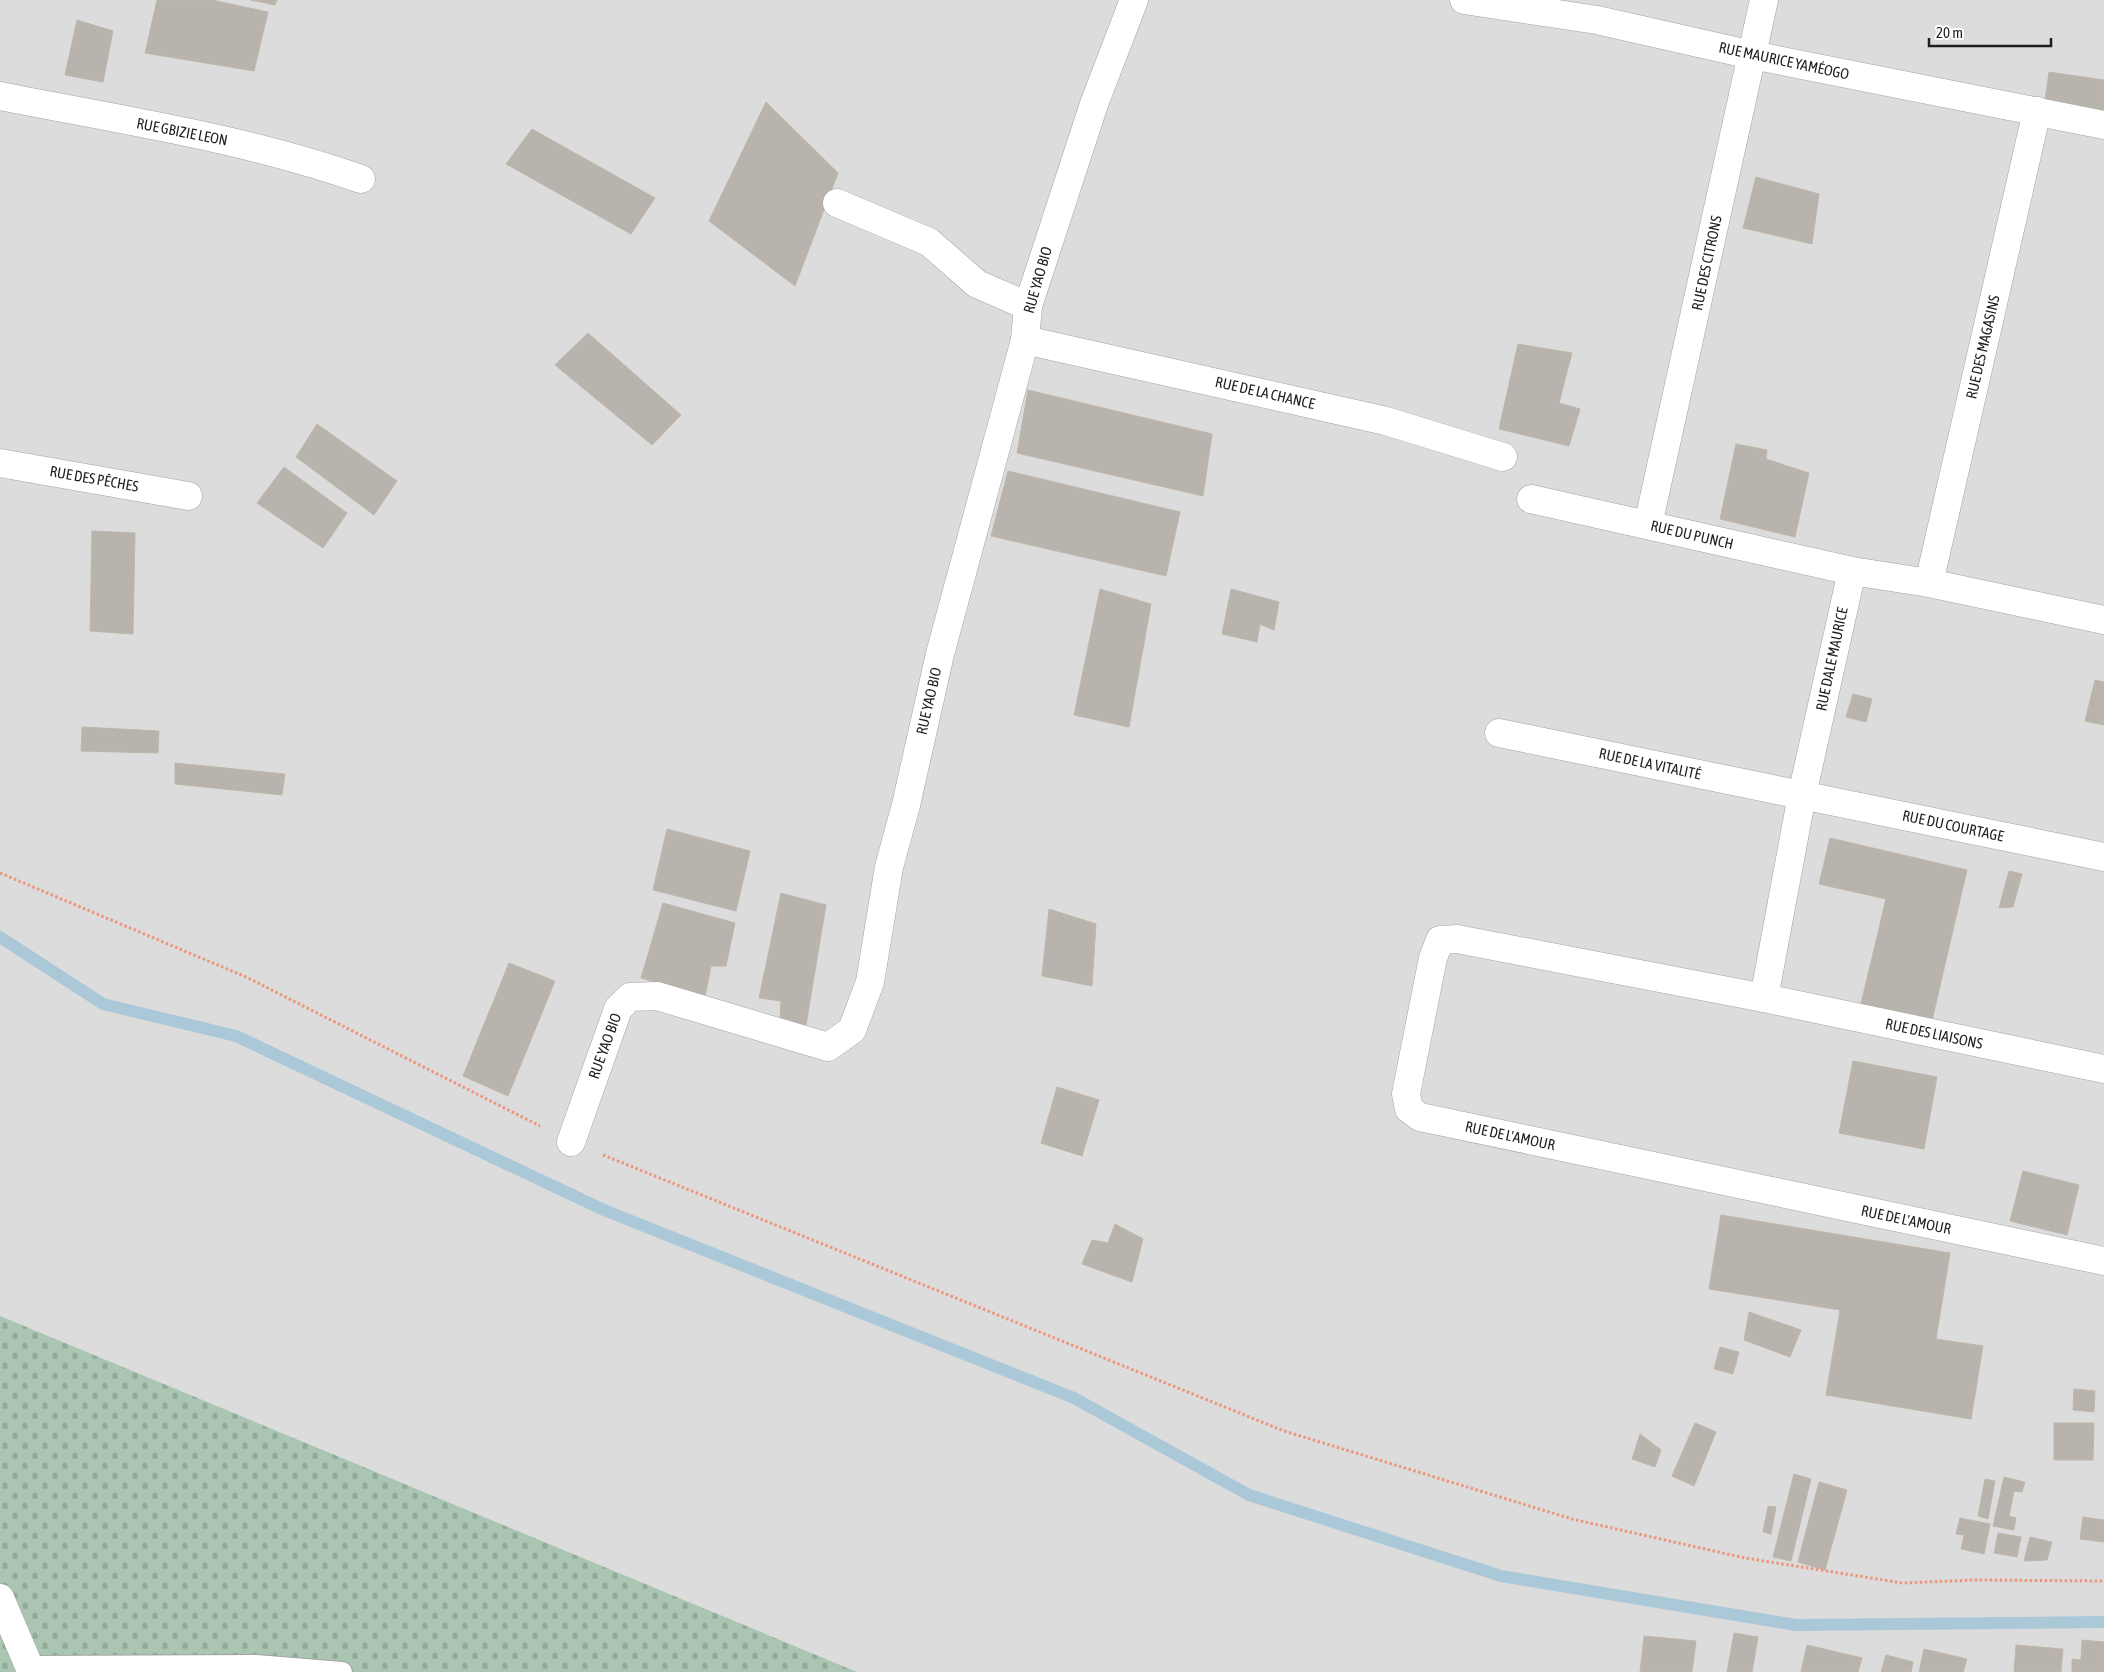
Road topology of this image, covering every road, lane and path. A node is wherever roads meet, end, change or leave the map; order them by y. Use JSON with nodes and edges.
{"nodes":[{"id":1,"x":1134,"y":0,"type":"edge"},
{"id":2,"x":1464,"y":0,"type":"edge"},
{"id":3,"x":1764,"y":0,"type":"edge"},
{"id":4,"x":1752,"y":56,"type":"junction"},
{"id":5,"x":0,"y":96,"type":"edge"},
{"id":6,"x":2037,"y":111,"type":"junction"},
{"id":7,"x":2104,"y":125,"type":"edge"},
{"id":8,"x":361,"y":179,"type":"dead end"},
{"id":9,"x":837,"y":203,"type":"dead end"},
{"id":10,"x":1028,"y":306,"type":"junction"},
{"id":11,"x":1025,"y":340,"type":"junction"},
{"id":12,"x":1503,"y":457,"type":"dead end"},
{"id":13,"x":0,"y":463,"type":"edge"},
{"id":14,"x":188,"y":496,"type":"dead end"},
{"id":15,"x":1531,"y":500,"type":"dead end"},
{"id":16,"x":1648,"y":525,"type":"junction"},
{"id":17,"x":1852,"y":572,"type":"junction"},
{"id":18,"x":1930,"y":583,"type":"junction"},
{"id":19,"x":2104,"y":620,"type":"edge"},
{"id":20,"x":1499,"y":733,"type":"dead end"},
{"id":21,"x":1802,"y":795,"type":"junction"},
{"id":22,"x":2104,"y":858,"type":"edge"},
{"id":23,"x":0,"y":873,"type":"edge"},
{"id":24,"x":1764,"y":998,"type":"junction"},
{"id":25,"x":2104,"y":1069,"type":"edge"},
{"id":26,"x":571,"y":1142,"type":"junction"},
{"id":27,"x":2104,"y":1261,"type":"edge"},
{"id":28,"x":2104,"y":1581,"type":"edge"},
{"id":29,"x":0,"y":1598,"type":"edge"},
{"id":30,"x":29,"y":1666,"type":"joint"},
{"id":31,"x":342,"y":1672,"type":"edge"}],
"edges":[{"from":1,"to":10,"type":"street","name":"RUE YAO BIO"},
{"from":2,"to":4,"type":"street","name":"RUE MAURICE YAMÉOGO"},
{"from":3,"to":4,"type":"street","name":"RUE DES CITRONS"},
{"from":4,"to":6,"type":"street","name":"RUE MAURICE YAMÉOGO"},
{"from":4,"to":16,"type":"street","name":"RUE DES CITRONS"},
{"from":5,"to":8,"type":"street","name":"RUE GBIZIE LEON"},
{"from":6,"to":7,"type":"street","name":"RUE MAURICE YAMÉOGO"},
{"from":6,"to":18,"type":"street","name":"RUE DES MAGASINS"},
{"from":9,"to":10,"type":"street"},
{"from":10,"to":11,"type":"street","name":"RUE YAO BIO"},
{"from":11,"to":12,"type":"street","name":"RUE DE LA CHANCE"},
{"from":11,"to":26,"type":"street","name":"RUE YAO BIO"},
{"from":13,"to":14,"type":"street","name":"RUE DES PÊCHES"},
{"from":15,"to":16,"type":"street","name":"RUE DU PUNCH"},
{"from":16,"to":17,"type":"street","name":"RUE DU PUNCH"},
{"from":17,"to":18,"type":"street"},
{"from":17,"to":21,"type":"street","name":"RUE DALE MAURICE"},
{"from":18,"to":19,"type":"street"},
{"from":20,"to":21,"type":"street","name":"RUE DE LA VITALITÉ"},
{"from":21,"to":22,"type":"street","name":"RUE DU COURTAGE"},
{"from":21,"to":24,"type":"street","name":"RUE DALE MAURICE"},
{"from":23,"to":26,"type":"path"},
{"from":24,"to":25,"type":"street","name":"RUE DES LIAISONS"},
{"from":24,"to":27,"type":"street","name":"RUE DE L'AMOUR"},
{"from":26,"to":28,"type":"path"},
{"from":29,"to":30,"type":"street"},
{"from":30,"to":31,"type":"lane"}]}
